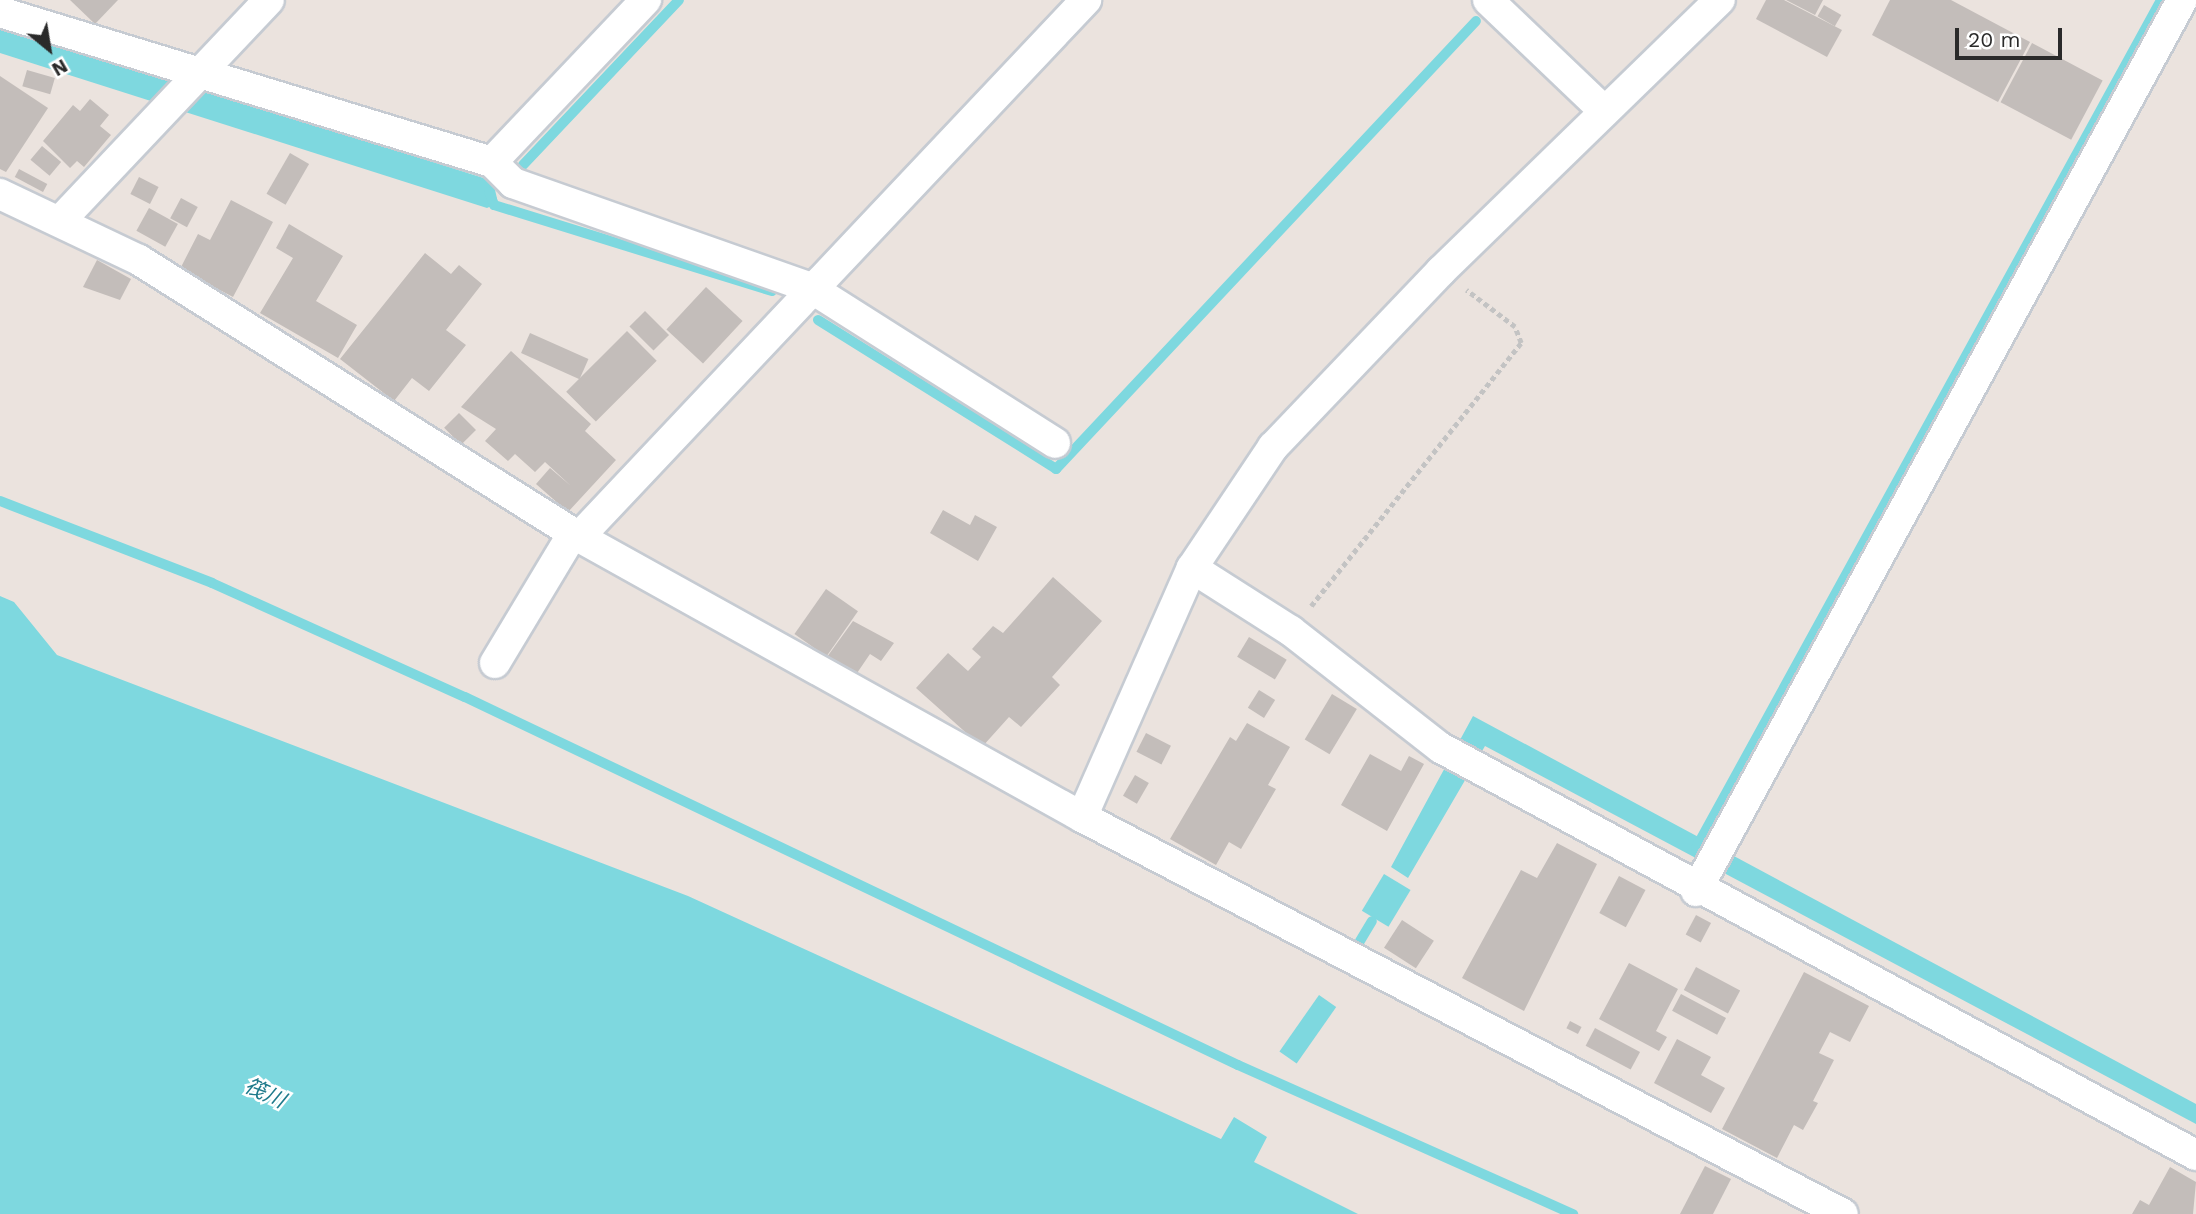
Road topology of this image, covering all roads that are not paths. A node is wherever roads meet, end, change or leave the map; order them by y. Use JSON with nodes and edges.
{"nodes":[{"id":1,"x":269,"y":0,"type":"edge"},
{"id":2,"x":646,"y":0,"type":"edge"},
{"id":3,"x":1086,"y":0,"type":"edge"},
{"id":4,"x":1488,"y":0,"type":"edge"},
{"id":5,"x":1720,"y":0,"type":"edge"},
{"id":6,"x":2182,"y":0,"type":"edge"},
{"id":7,"x":0,"y":12,"type":"edge"},
{"id":8,"x":197,"y":77,"type":"junction"},
{"id":9,"x":1603,"y":110,"type":"junction"},
{"id":10,"x":492,"y":162,"type":"junction"},
{"id":11,"x":0,"y":194,"type":"edge"},
{"id":12,"x":60,"y":221,"type":"junction"},
{"id":13,"x":811,"y":288,"type":"junction"},
{"id":14,"x":1055,"y":443,"type":"dead end"},
{"id":15,"x":576,"y":535,"type":"junction"},
{"id":16,"x":1192,"y":568,"type":"junction"},
{"id":17,"x":495,"y":663,"type":"dead end"},
{"id":18,"x":1082,"y":817,"type":"junction"},
{"id":19,"x":1700,"y":883,"type":"junction"},
{"id":20,"x":2196,"y":1155,"type":"edge"},
{"id":21,"x":1843,"y":1214,"type":"edge"}],
"edges":[{"from":1,"to":8,"type":"street"},
{"from":2,"to":10,"type":"street"},
{"from":3,"to":13,"type":"street"},
{"from":4,"to":9,"type":"street"},
{"from":5,"to":9,"type":"street"},
{"from":6,"to":19,"type":"street"},
{"from":7,"to":8,"type":"street"},
{"from":8,"to":10,"type":"street"},
{"from":8,"to":12,"type":"street"},
{"from":9,"to":16,"type":"street"},
{"from":10,"to":13,"type":"street"},
{"from":11,"to":12,"type":"street"},
{"from":12,"to":15,"type":"street"},
{"from":13,"to":14,"type":"street"},
{"from":13,"to":15,"type":"street"},
{"from":15,"to":17,"type":"street"},
{"from":15,"to":18,"type":"street"},
{"from":16,"to":18,"type":"street"},
{"from":16,"to":19,"type":"street"},
{"from":18,"to":21,"type":"street"},
{"from":19,"to":20,"type":"street"}]}
